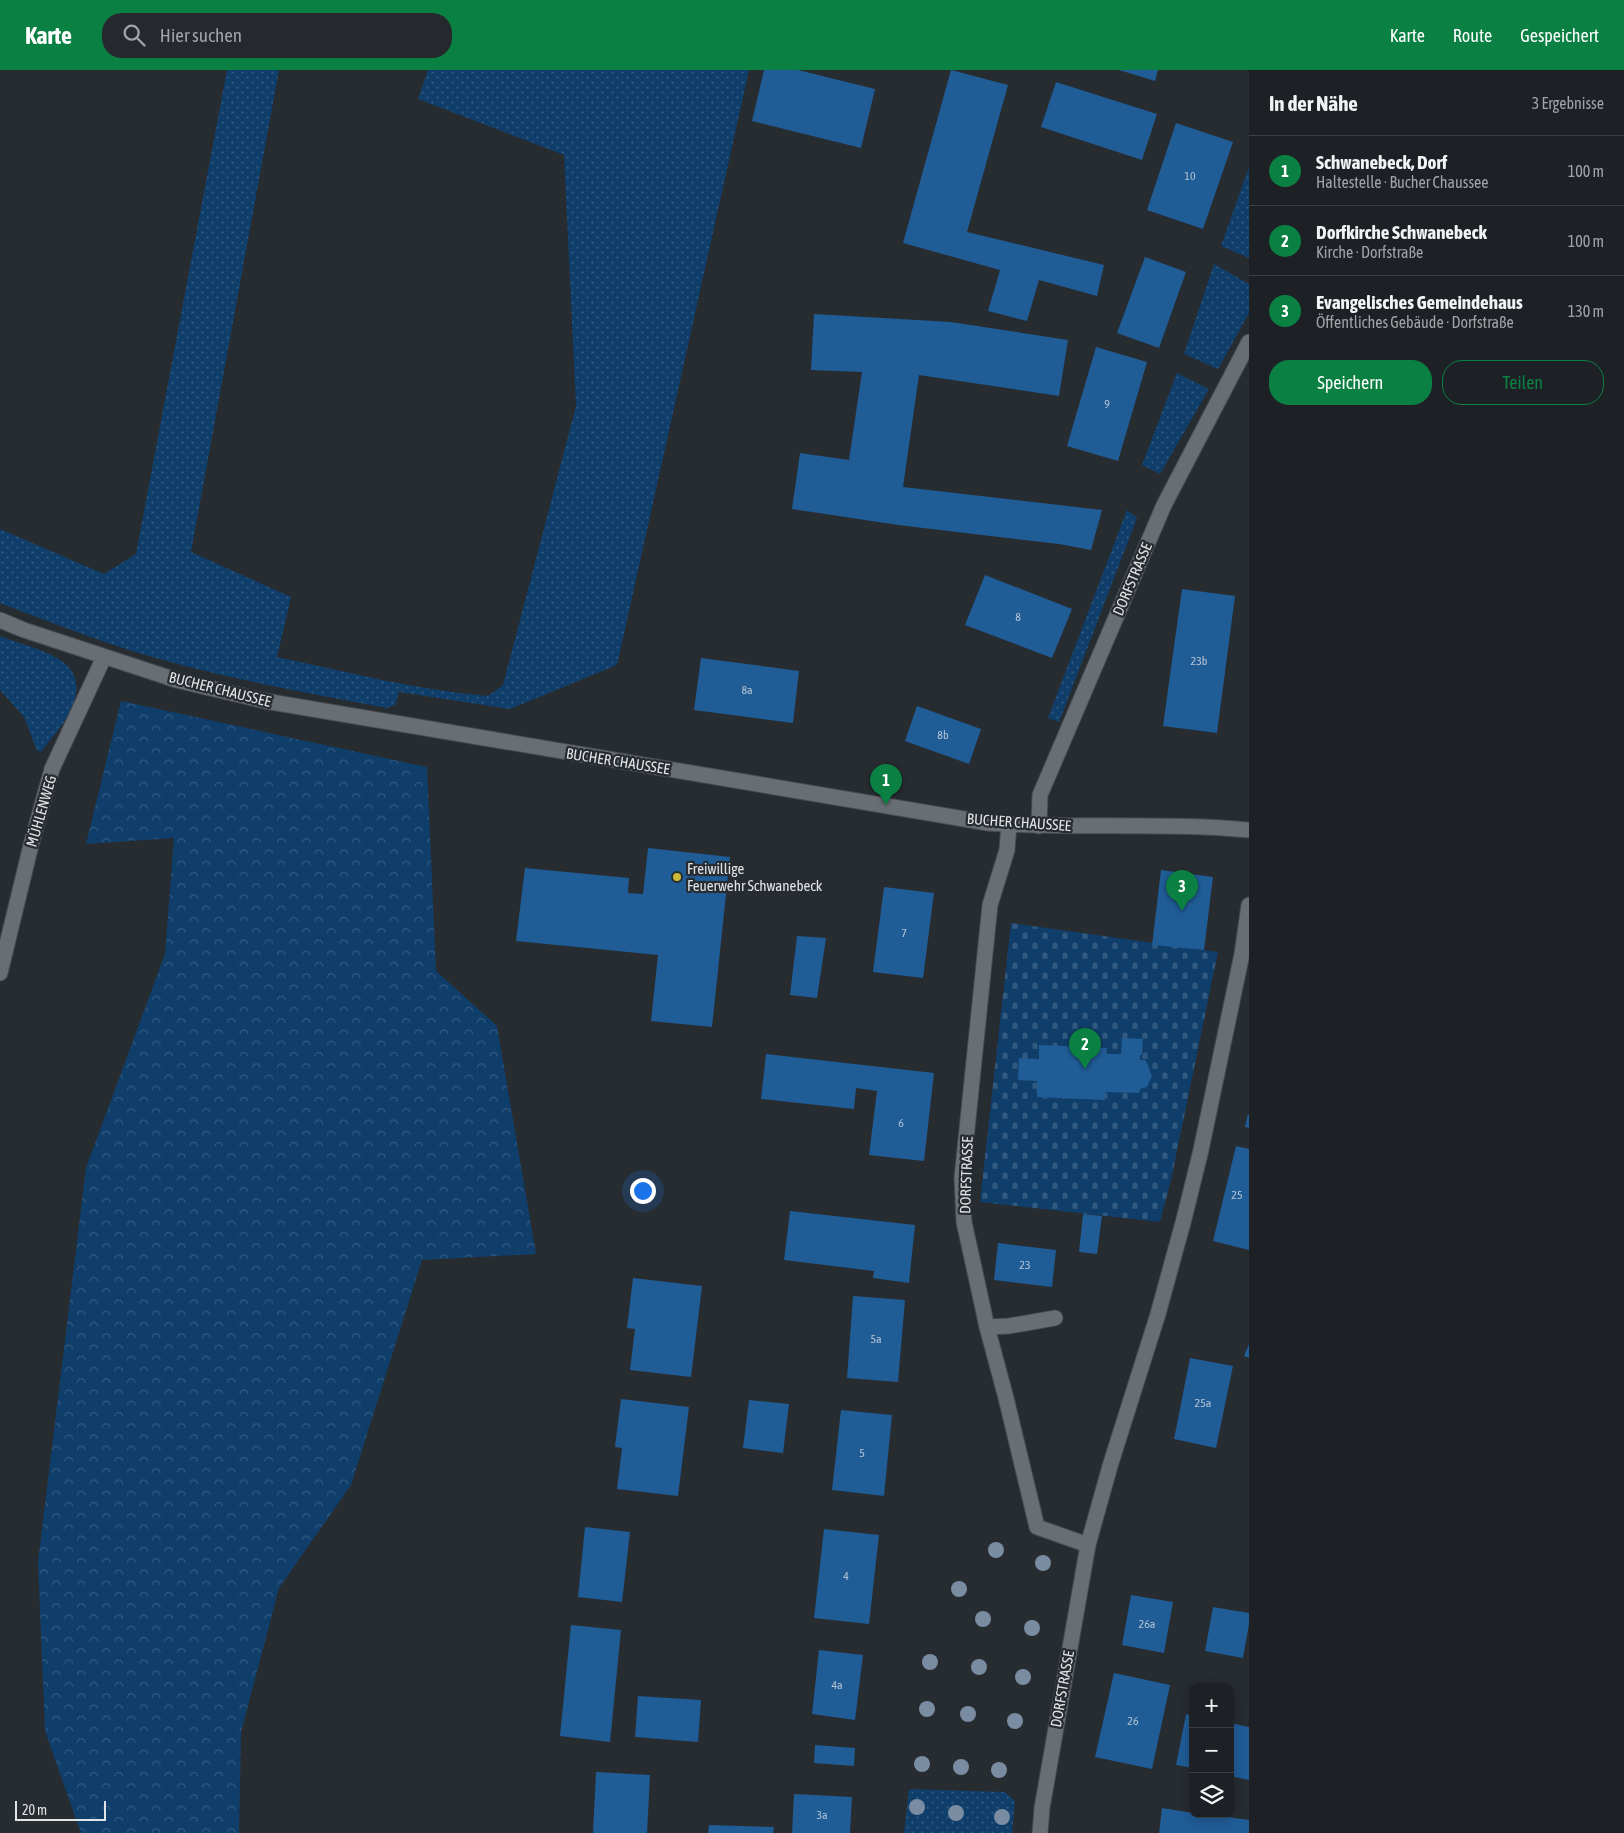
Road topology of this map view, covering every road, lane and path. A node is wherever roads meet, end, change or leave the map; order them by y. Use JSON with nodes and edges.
{"nodes":[{"id":1,"x":1249,"y":342,"type":"edge"},
{"id":2,"x":0,"y":620,"type":"edge"},
{"id":3,"x":104,"y":656,"type":"junction"},
{"id":4,"x":1009,"y":824,"type":"junction"},
{"id":5,"x":1038,"y":826,"type":"junction"},
{"id":6,"x":1249,"y":830,"type":"edge"},
{"id":7,"x":1249,"y":905,"type":"edge"},
{"id":8,"x":0,"y":973,"type":"edge"},
{"id":9,"x":1055,"y":1318,"type":"dead end"},
{"id":10,"x":987,"y":1326,"type":"junction"},
{"id":11,"x":1088,"y":1545,"type":"junction"},
{"id":12,"x":1040,"y":1833,"type":"edge"}],
"edges":[{"from":1,"to":5,"type":"main road","name":"DORFSTRASSE"},
{"from":2,"to":3,"type":"main road","name":"BUCHER CHAUSSEE"},
{"from":3,"to":4,"type":"main road","name":"BUCHER CHAUSSEE"},
{"from":3,"to":8,"type":"main road","name":"MÜHLENWEG"},
{"from":4,"to":5,"type":"main road","name":"BUCHER CHAUSSEE"},
{"from":4,"to":10,"type":"main road","name":"DORFSTRASSE"},
{"from":5,"to":6,"type":"main road","name":"BUCHER CHAUSSEE"},
{"from":7,"to":11,"type":"main road","name":"DORFSTRASSE"},
{"from":9,"to":10,"type":"main road"},
{"from":10,"to":11,"type":"main road","name":"DORFSTRASSE"},
{"from":11,"to":12,"type":"main road","name":"DORFSTRASSE"}]}
